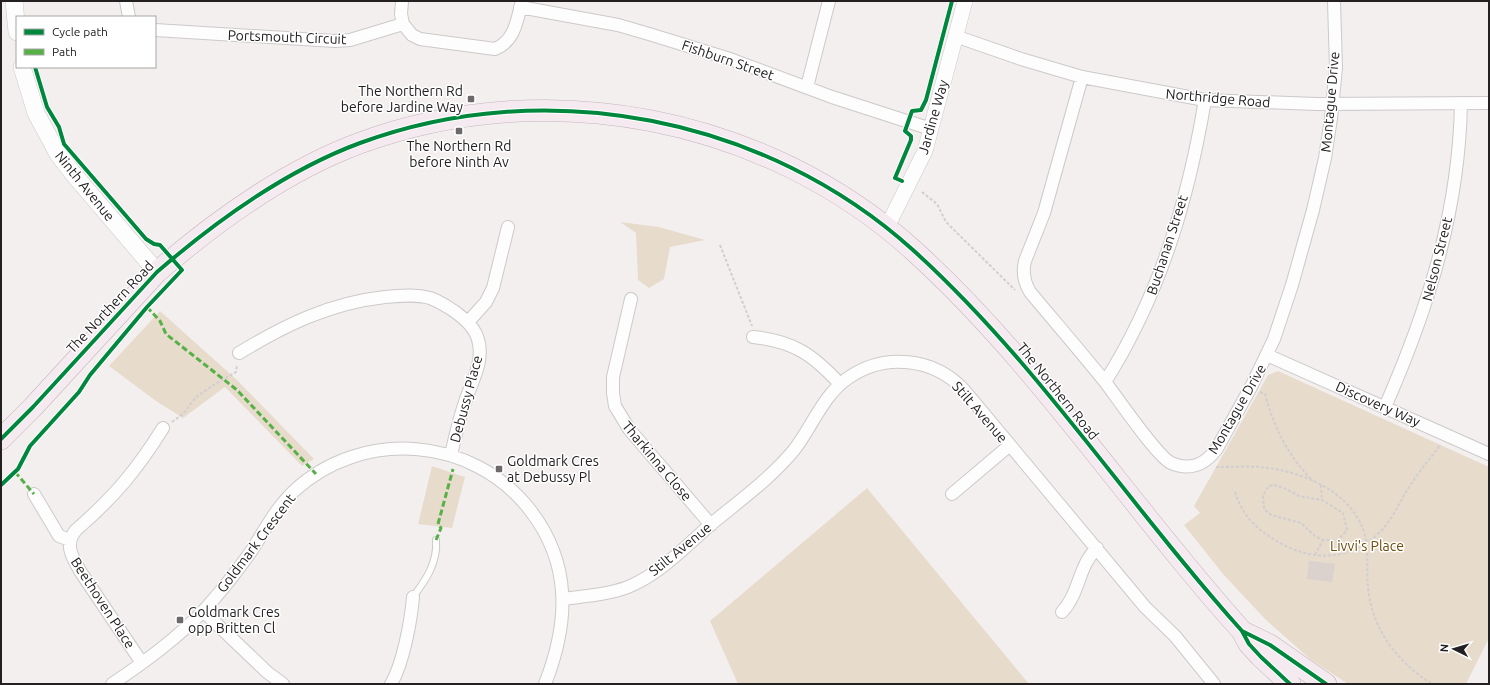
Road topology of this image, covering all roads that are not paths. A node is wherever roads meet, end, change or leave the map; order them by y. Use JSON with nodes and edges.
{"nodes":[{"id":1,"x":14,"y":1,"type":"edge"},
{"id":2,"x":126,"y":1,"type":"edge"},
{"id":3,"x":402,"y":1,"type":"edge"},
{"id":4,"x":829,"y":1,"type":"edge"},
{"id":5,"x":965,"y":1,"type":"edge"},
{"id":6,"x":1334,"y":1,"type":"edge"},
{"id":7,"x":521,"y":4,"type":"edge"},
{"id":8,"x":129,"y":16,"type":"edge"},
{"id":9,"x":16,"y":22,"type":"edge"},
{"id":10,"x":403,"y":24,"type":"junction"},
{"id":11,"x":156,"y":30,"type":"edge"},
{"id":12,"x":955,"y":36,"type":"junction"},
{"id":13,"x":22,"y":68,"type":"edge"},
{"id":14,"x":1082,"y":78,"type":"junction"},
{"id":15,"x":807,"y":87,"type":"junction"},
{"id":16,"x":1205,"y":100,"type":"junction"},
{"id":17,"x":1461,"y":103,"type":"junction"},
{"id":18,"x":1489,"y":103,"type":"edge"},
{"id":19,"x":1332,"y":104,"type":"junction"},
{"id":20,"x":931,"y":129,"type":"junction"},
{"id":21,"x":508,"y":227,"type":"dead end"},
{"id":22,"x":887,"y":227,"type":"junction"},
{"id":23,"x":157,"y":272,"type":"junction"},
{"id":24,"x":631,"y":299,"type":"dead end"},
{"id":25,"x":468,"y":322,"type":"junction"},
{"id":26,"x":753,"y":338,"type":"road end"},
{"id":27,"x":239,"y":353,"type":"road end"},
{"id":28,"x":1268,"y":355,"type":"junction"},
{"id":29,"x":1105,"y":382,"type":"junction"},
{"id":30,"x":840,"y":384,"type":"junction"},
{"id":31,"x":1385,"y":407,"type":"junction"},
{"id":32,"x":163,"y":428,"type":"road end"},
{"id":33,"x":1,"y":438,"type":"edge"},
{"id":34,"x":1010,"y":446,"type":"junction"},
{"id":35,"x":1489,"y":454,"type":"edge"},
{"id":36,"x":451,"y":455,"type":"junction"},
{"id":37,"x":34,"y":494,"type":"dead end"},
{"id":38,"x":952,"y":494,"type":"dead end"},
{"id":39,"x":711,"y":524,"type":"junction"},
{"id":40,"x":70,"y":540,"type":"junction"},
{"id":41,"x":436,"y":540,"type":"dead end"},
{"id":42,"x":1097,"y":548,"type":"junction"},
{"id":43,"x":413,"y":598,"type":"joint"},
{"id":44,"x":563,"y":599,"type":"junction"},
{"id":45,"x":203,"y":611,"type":"junction"},
{"id":46,"x":1062,"y":612,"type":"dead end"},
{"id":47,"x":1242,"y":632,"type":"junction"},
{"id":48,"x":142,"y":663,"type":"junction"},
{"id":49,"x":112,"y":684,"type":"edge"},
{"id":50,"x":283,"y":684,"type":"edge"},
{"id":51,"x":391,"y":684,"type":"edge"},
{"id":52,"x":545,"y":684,"type":"edge"},
{"id":53,"x":1214,"y":684,"type":"edge"},
{"id":54,"x":1290,"y":684,"type":"edge"},
{"id":55,"x":1326,"y":684,"type":"edge"}],
"edges":[{"from":1,"to":9,"type":"main road"},
{"from":2,"to":8,"type":"street"},
{"from":3,"to":10,"type":"street"},
{"from":4,"to":15,"type":"street"},
{"from":5,"to":12,"type":"street","name":"Jardine Way"},
{"from":6,"to":19,"type":"street","name":"Montague Drive"},
{"from":7,"to":10,"type":"street"},
{"from":7,"to":15,"type":"street","name":"Fishburn Street"},
{"from":10,"to":11,"type":"street","name":"Portsmouth Circuit"},
{"from":12,"to":14,"type":"street","name":"Northridge Road"},
{"from":12,"to":20,"type":"street","name":"Jardine Way"},
{"from":13,"to":23,"type":"main road","name":"Ninth Avenue"},
{"from":14,"to":16,"type":"street","name":"Northridge Road"},
{"from":14,"to":29,"type":"street","name":"Montague Drive"},
{"from":15,"to":20,"type":"street","name":"Fishburn Street"},
{"from":16,"to":19,"type":"street","name":"Northridge Road"},
{"from":16,"to":29,"type":"street","name":"Buchanan Street"},
{"from":17,"to":18,"type":"street","name":"Northridge Road"},
{"from":17,"to":19,"type":"street","name":"Northridge Road"},
{"from":17,"to":31,"type":"street","name":"Nelson Street"},
{"from":19,"to":28,"type":"street","name":"Montague Drive"},
{"from":20,"to":22,"type":"street","name":"Jardine Way"},
{"from":21,"to":25,"type":"street"},
{"from":22,"to":23,"type":"highway","name":"The Northern Road"},
{"from":22,"to":47,"type":"highway","name":"The Northern Road"},
{"from":23,"to":33,"type":"highway","name":"The Northern Road"},
{"from":24,"to":39,"type":"street","name":"Tharkinna Close"},
{"from":25,"to":27,"type":"street","name":"Debussy Place"},
{"from":25,"to":36,"type":"street","name":"Debussy Place"},
{"from":26,"to":30,"type":"street"},
{"from":28,"to":29,"type":"street","name":"Montague Drive"},
{"from":28,"to":31,"type":"street","name":"Discovery Way"},
{"from":30,"to":34,"type":"street","name":"Stilt Avenue"},
{"from":30,"to":39,"type":"street","name":"Stilt Avenue"},
{"from":31,"to":35,"type":"street","name":"Discovery Way"},
{"from":32,"to":40,"type":"street","name":"Beethoven Place"},
{"from":34,"to":38,"type":"street"},
{"from":34,"to":42,"type":"street","name":"Stilt Avenue"},
{"from":36,"to":44,"type":"street","name":"Goldmark Crescent"},
{"from":36,"to":45,"type":"street","name":"Goldmark Crescent"},
{"from":37,"to":40,"type":"street","name":"Beethoven Place"},
{"from":39,"to":44,"type":"street","name":"Stilt Avenue"},
{"from":40,"to":48,"type":"street","name":"Beethoven Place"},
{"from":41,"to":43,"type":"lane"},
{"from":42,"to":46,"type":"street"},
{"from":42,"to":53,"type":"street","name":"Stilt Avenue"},
{"from":43,"to":51,"type":"street"},
{"from":44,"to":52,"type":"street","name":"Goldmark Crescent"},
{"from":45,"to":48,"type":"street","name":"Goldmark Crescent"},
{"from":45,"to":50,"type":"street"},
{"from":47,"to":54,"type":"highway","name":"The Northern Road"},
{"from":47,"to":55,"type":"highway","name":"The Northern Road"},
{"from":48,"to":49,"type":"street","name":"Goldmark Crescent"}]}
